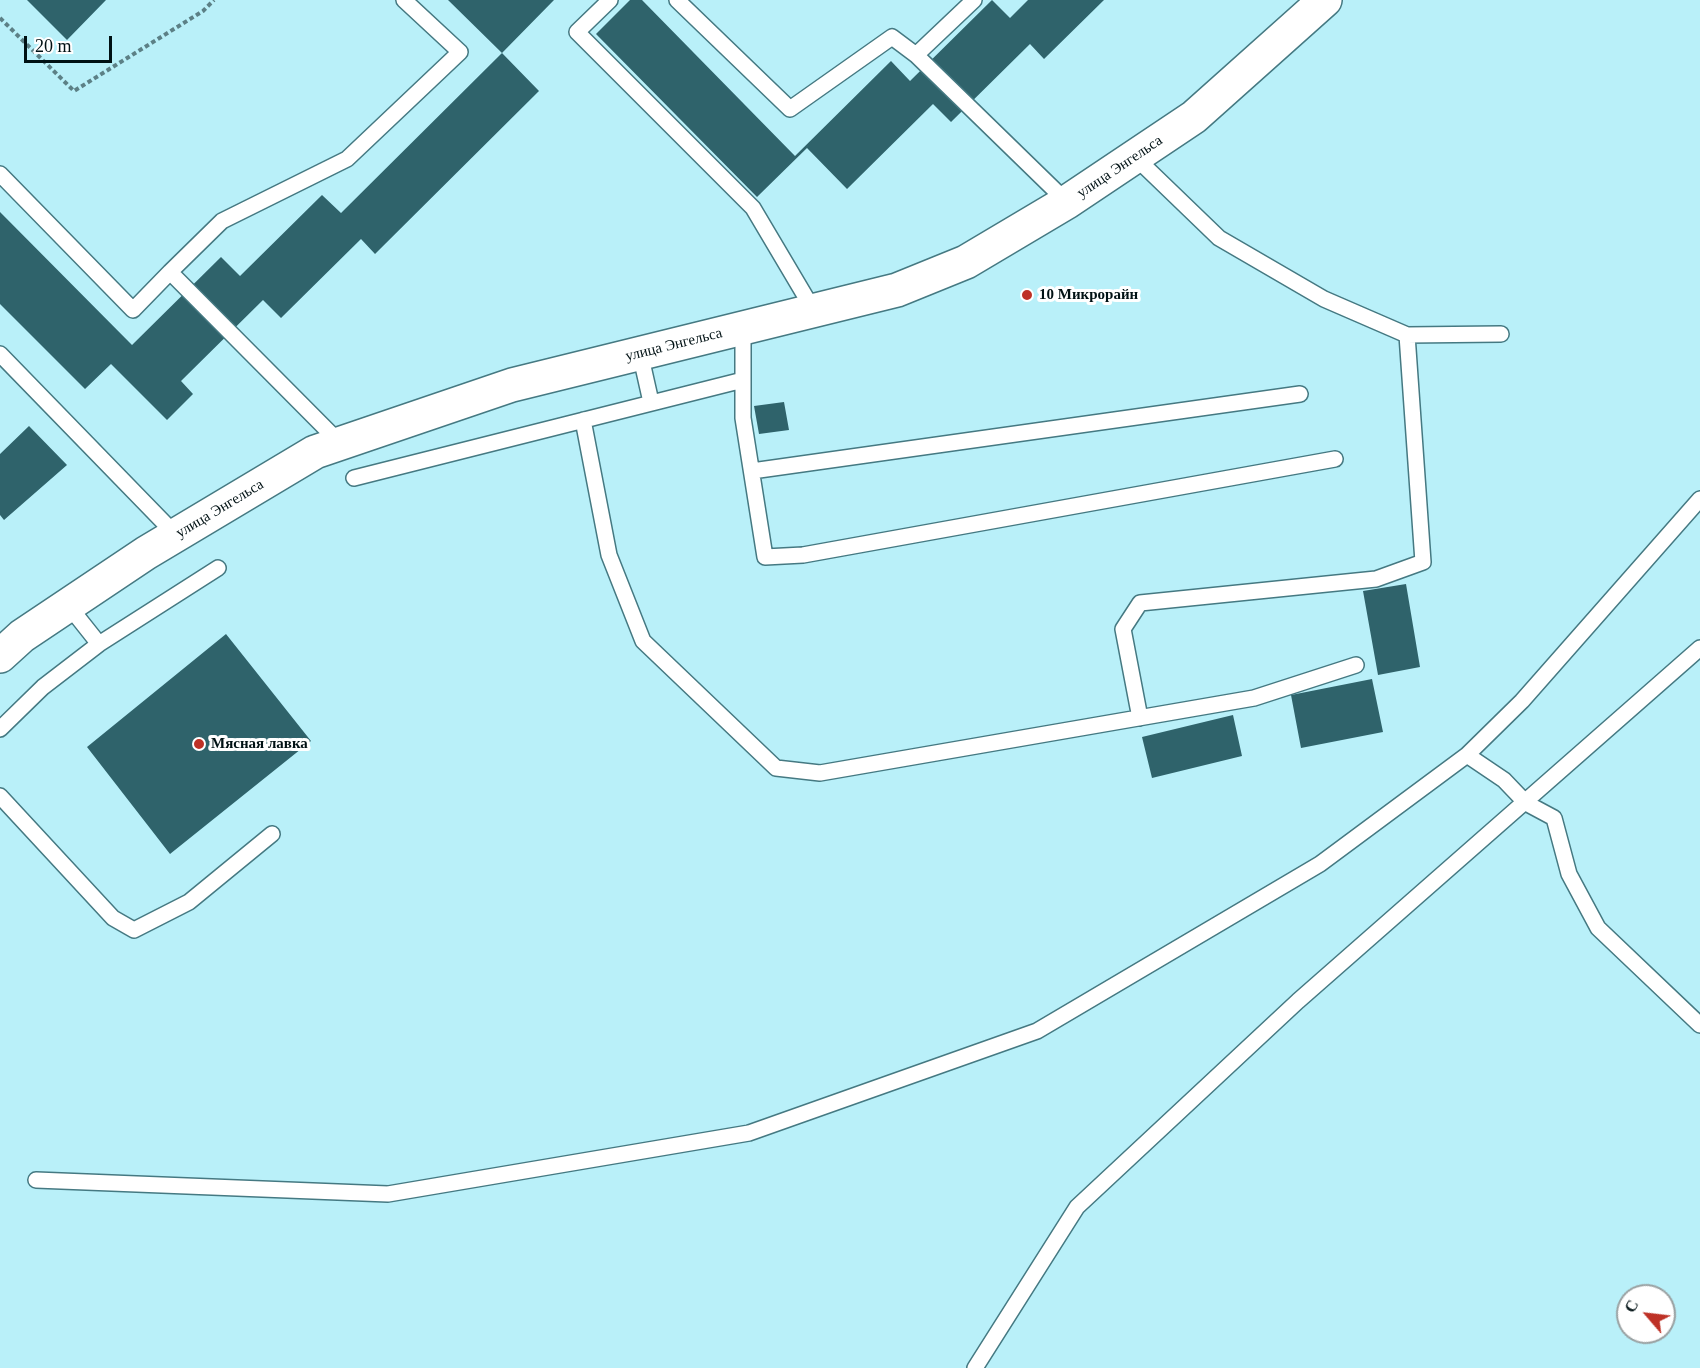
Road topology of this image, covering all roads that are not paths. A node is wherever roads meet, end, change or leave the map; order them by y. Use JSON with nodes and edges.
{"nodes":[{"id":1,"x":404,"y":0,"type":"edge"},
{"id":2,"x":610,"y":0,"type":"edge"},
{"id":3,"x":676,"y":0,"type":"edge"},
{"id":4,"x":974,"y":0,"type":"edge"},
{"id":5,"x":1325,"y":0,"type":"edge"},
{"id":6,"x":916,"y":55,"type":"junction"},
{"id":7,"x":1135,"y":157,"type":"junction"},
{"id":8,"x":0,"y":174,"type":"edge"},
{"id":9,"x":1067,"y":202,"type":"junction"},
{"id":10,"x":170,"y":272,"type":"junction"},
{"id":11,"x":814,"y":311,"type":"junction"},
{"id":12,"x":743,"y":327,"type":"junction"},
{"id":13,"x":1407,"y":334,"type":"junction"},
{"id":14,"x":1501,"y":334,"type":"dead end"},
{"id":15,"x":640,"y":353,"type":"junction"},
{"id":16,"x":0,"y":354,"type":"edge"},
{"id":17,"x":743,"y":380,"type":"junction"},
{"id":18,"x":1300,"y":393,"type":"dead end"},
{"id":19,"x":651,"y":402,"type":"junction"},
{"id":20,"x":583,"y":420,"type":"junction"},
{"id":21,"x":340,"y":443,"type":"junction"},
{"id":22,"x":1335,"y":459,"type":"dead end"},
{"id":23,"x":752,"y":471,"type":"junction"},
{"id":24,"x":354,"y":478,"type":"dead end"},
{"id":25,"x":1700,"y":499,"type":"edge"},
{"id":26,"x":176,"y":535,"type":"junction"},
{"id":27,"x":218,"y":568,"type":"dead end"},
{"id":28,"x":68,"y":605,"type":"junction"},
{"id":29,"x":99,"y":644,"type":"junction"},
{"id":30,"x":1700,"y":648,"type":"edge"},
{"id":31,"x":0,"y":656,"type":"edge"},
{"id":32,"x":1356,"y":665,"type":"dead end"},
{"id":33,"x":1140,"y":718,"type":"junction"},
{"id":34,"x":0,"y":729,"type":"edge"},
{"id":35,"x":1467,"y":755,"type":"junction"},
{"id":36,"x":0,"y":796,"type":"edge"},
{"id":37,"x":1526,"y":803,"type":"junction"},
{"id":38,"x":272,"y":834,"type":"dead end"},
{"id":39,"x":1700,"y":1025,"type":"edge"},
{"id":40,"x":36,"y":1180,"type":"dead end"},
{"id":41,"x":975,"y":1368,"type":"edge"}],
"edges":[{"from":1,"to":10,"type":"lane"},
{"from":2,"to":11,"type":"lane"},
{"from":3,"to":6,"type":"lane"},
{"from":4,"to":6,"type":"lane"},
{"from":5,"to":7,"type":"main road","name":"улица Энгельса"},
{"from":6,"to":9,"type":"lane"},
{"from":7,"to":9,"type":"main road","name":"улица Энгельса"},
{"from":7,"to":13,"type":"lane"},
{"from":8,"to":10,"type":"lane"},
{"from":9,"to":11,"type":"main road","name":"улица Энгельса"},
{"from":10,"to":21,"type":"lane"},
{"from":11,"to":12,"type":"main road","name":"улица Энгельса"},
{"from":12,"to":15,"type":"main road","name":"улица Энгельса"},
{"from":12,"to":17,"type":"lane"},
{"from":13,"to":14,"type":"lane"},
{"from":13,"to":33,"type":"lane"},
{"from":15,"to":19,"type":"lane"},
{"from":15,"to":21,"type":"main road","name":"улица Энгельса"},
{"from":16,"to":26,"type":"lane"},
{"from":17,"to":19,"type":"lane"},
{"from":17,"to":23,"type":"lane"},
{"from":18,"to":23,"type":"lane"},
{"from":19,"to":20,"type":"lane"},
{"from":20,"to":24,"type":"lane"},
{"from":20,"to":33,"type":"lane"},
{"from":21,"to":26,"type":"main road","name":"улица Энгельса"},
{"from":22,"to":23,"type":"lane"},
{"from":25,"to":35,"type":"lane"},
{"from":26,"to":28,"type":"main road","name":"улица Энгельса"},
{"from":27,"to":29,"type":"lane"},
{"from":28,"to":29,"type":"lane"},
{"from":28,"to":31,"type":"main road","name":"улица Энгельса"},
{"from":29,"to":34,"type":"lane"},
{"from":30,"to":37,"type":"lane"},
{"from":32,"to":33,"type":"lane"},
{"from":35,"to":37,"type":"lane"},
{"from":35,"to":40,"type":"lane"},
{"from":36,"to":38,"type":"lane"},
{"from":37,"to":39,"type":"lane"},
{"from":37,"to":41,"type":"lane"}]}
